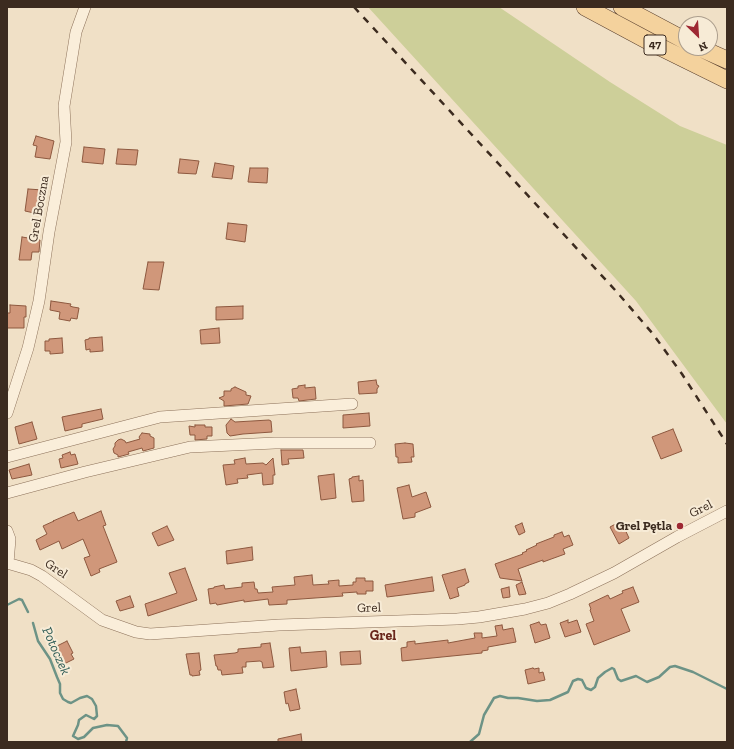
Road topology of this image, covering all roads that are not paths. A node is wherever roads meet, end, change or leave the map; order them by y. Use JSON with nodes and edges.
{"nodes":[{"id":1,"x":85,"y":7,"type":"edge"},
{"id":2,"x":585,"y":7,"type":"edge"},
{"id":3,"x":622,"y":7,"type":"edge"},
{"id":4,"x":678,"y":37,"type":"edge"},
{"id":5,"x":727,"y":80,"type":"edge"},
{"id":6,"x":352,"y":404,"type":"dead end"},
{"id":7,"x":7,"y":413,"type":"edge"},
{"id":8,"x":370,"y":443,"type":"dead end"},
{"id":9,"x":7,"y":457,"type":"edge"},
{"id":10,"x":7,"y":493,"type":"edge"},
{"id":11,"x":727,"y":512,"type":"edge"},
{"id":12,"x":7,"y":531,"type":"edge"},
{"id":13,"x":8,"y":563,"type":"edge"}],
"edges":[{"from":1,"to":7,"type":"street","name":"Grel Boczna"},
{"from":2,"to":5,"type":"main road","number":"47"},
{"from":3,"to":4,"type":"main road","number":"47"},
{"from":6,"to":9,"type":"street"},
{"from":8,"to":10,"type":"street"},
{"from":11,"to":13,"type":"street","name":"Grel"},
{"from":12,"to":13,"type":"street"}]}
